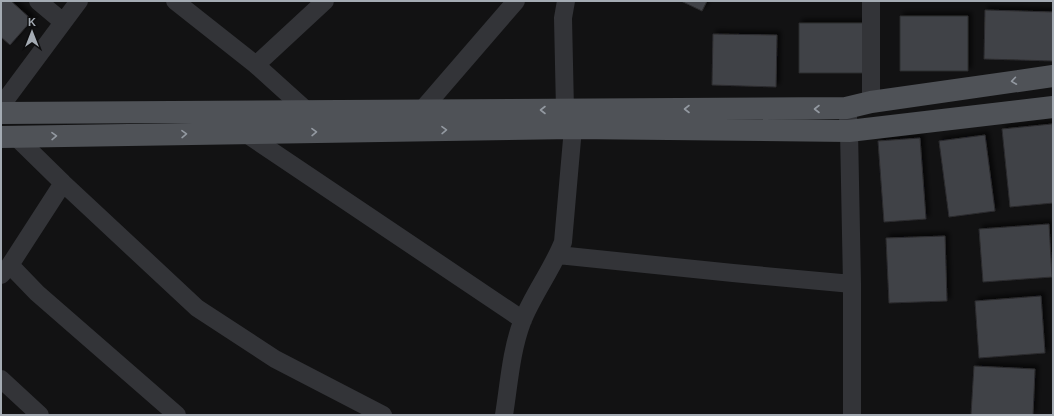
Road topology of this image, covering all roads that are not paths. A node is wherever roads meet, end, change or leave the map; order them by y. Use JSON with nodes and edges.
{"nodes":[{"id":1,"x":38,"y":1,"type":"edge"},
{"id":2,"x":79,"y":1,"type":"edge"},
{"id":3,"x":175,"y":1,"type":"edge"},
{"id":4,"x":325,"y":1,"type":"edge"},
{"id":5,"x":516,"y":1,"type":"edge"},
{"id":6,"x":566,"y":1,"type":"edge"},
{"id":7,"x":871,"y":1,"type":"edge"},
{"id":8,"x":63,"y":22,"type":"junction"},
{"id":9,"x":256,"y":65,"type":"junction"},
{"id":10,"x":1053,"y":76,"type":"edge"},
{"id":11,"x":871,"y":102,"type":"junction"},
{"id":12,"x":1,"y":106,"type":"edge"},
{"id":13,"x":1053,"y":107,"type":"edge"},
{"id":14,"x":846,"y":108,"type":"junction"},
{"id":15,"x":307,"y":111,"type":"junction"},
{"id":16,"x":421,"y":111,"type":"junction"},
{"id":17,"x":1,"y":113,"type":"edge"},
{"id":18,"x":569,"y":119,"type":"junction"},
{"id":19,"x":849,"y":131,"type":"junction"},
{"id":20,"x":245,"y":133,"type":"junction"},
{"id":21,"x":9,"y":137,"type":"edge"},
{"id":22,"x":63,"y":183,"type":"junction"},
{"id":23,"x":558,"y":255,"type":"junction"},
{"id":24,"x":6,"y":270,"type":"edge"},
{"id":25,"x":852,"y":284,"type":"junction"},
{"id":26,"x":523,"y":320,"type":"junction"},
{"id":27,"x":1,"y":379,"type":"edge"},
{"id":28,"x":158,"y":408,"type":"edge"},
{"id":29,"x":40,"y":415,"type":"edge"},
{"id":30,"x":177,"y":415,"type":"edge"},
{"id":31,"x":383,"y":415,"type":"edge"},
{"id":32,"x":504,"y":415,"type":"edge"},
{"id":33,"x":847,"y":415,"type":"edge"},
{"id":34,"x":852,"y":415,"type":"edge"}],
"edges":[{"from":1,"to":8,"type":"street"},
{"from":2,"to":8,"type":"street"},
{"from":3,"to":9,"type":"street"},
{"from":4,"to":9,"type":"street"},
{"from":5,"to":16,"type":"street"},
{"from":6,"to":18,"type":"street"},
{"from":7,"to":11,"type":"street"},
{"from":8,"to":12,"type":"street"},
{"from":9,"to":15,"type":"street"},
{"from":10,"to":11,"type":"main road","one_way":true},
{"from":11,"to":14,"type":"main road"},
{"from":13,"to":19,"type":"main road"},
{"from":14,"to":18,"type":"main road","one_way":true},
{"from":14,"to":19,"type":"street"},
{"from":15,"to":16,"type":"main road"},
{"from":15,"to":17,"type":"main road"},
{"from":18,"to":16,"type":"main road","one_way":true},
{"from":18,"to":19,"type":"main road"},
{"from":20,"to":18,"type":"main road","one_way":true},
{"from":18,"to":23,"type":"street"},
{"from":19,"to":25,"type":"street"},
{"from":21,"to":20,"type":"main road","one_way":true},
{"from":20,"to":26,"type":"street"},
{"from":21,"to":22,"type":"street"},
{"from":22,"to":24,"type":"street"},
{"from":22,"to":31,"type":"street"},
{"from":23,"to":25,"type":"street"},
{"from":23,"to":26,"type":"street"},
{"from":24,"to":28,"type":"street"},
{"from":25,"to":34,"type":"street"},
{"from":26,"to":32,"type":"street"},
{"from":27,"to":29,"type":"street"},
{"from":28,"to":30,"type":"street"},
{"from":33,"to":34,"type":"street"}]}
